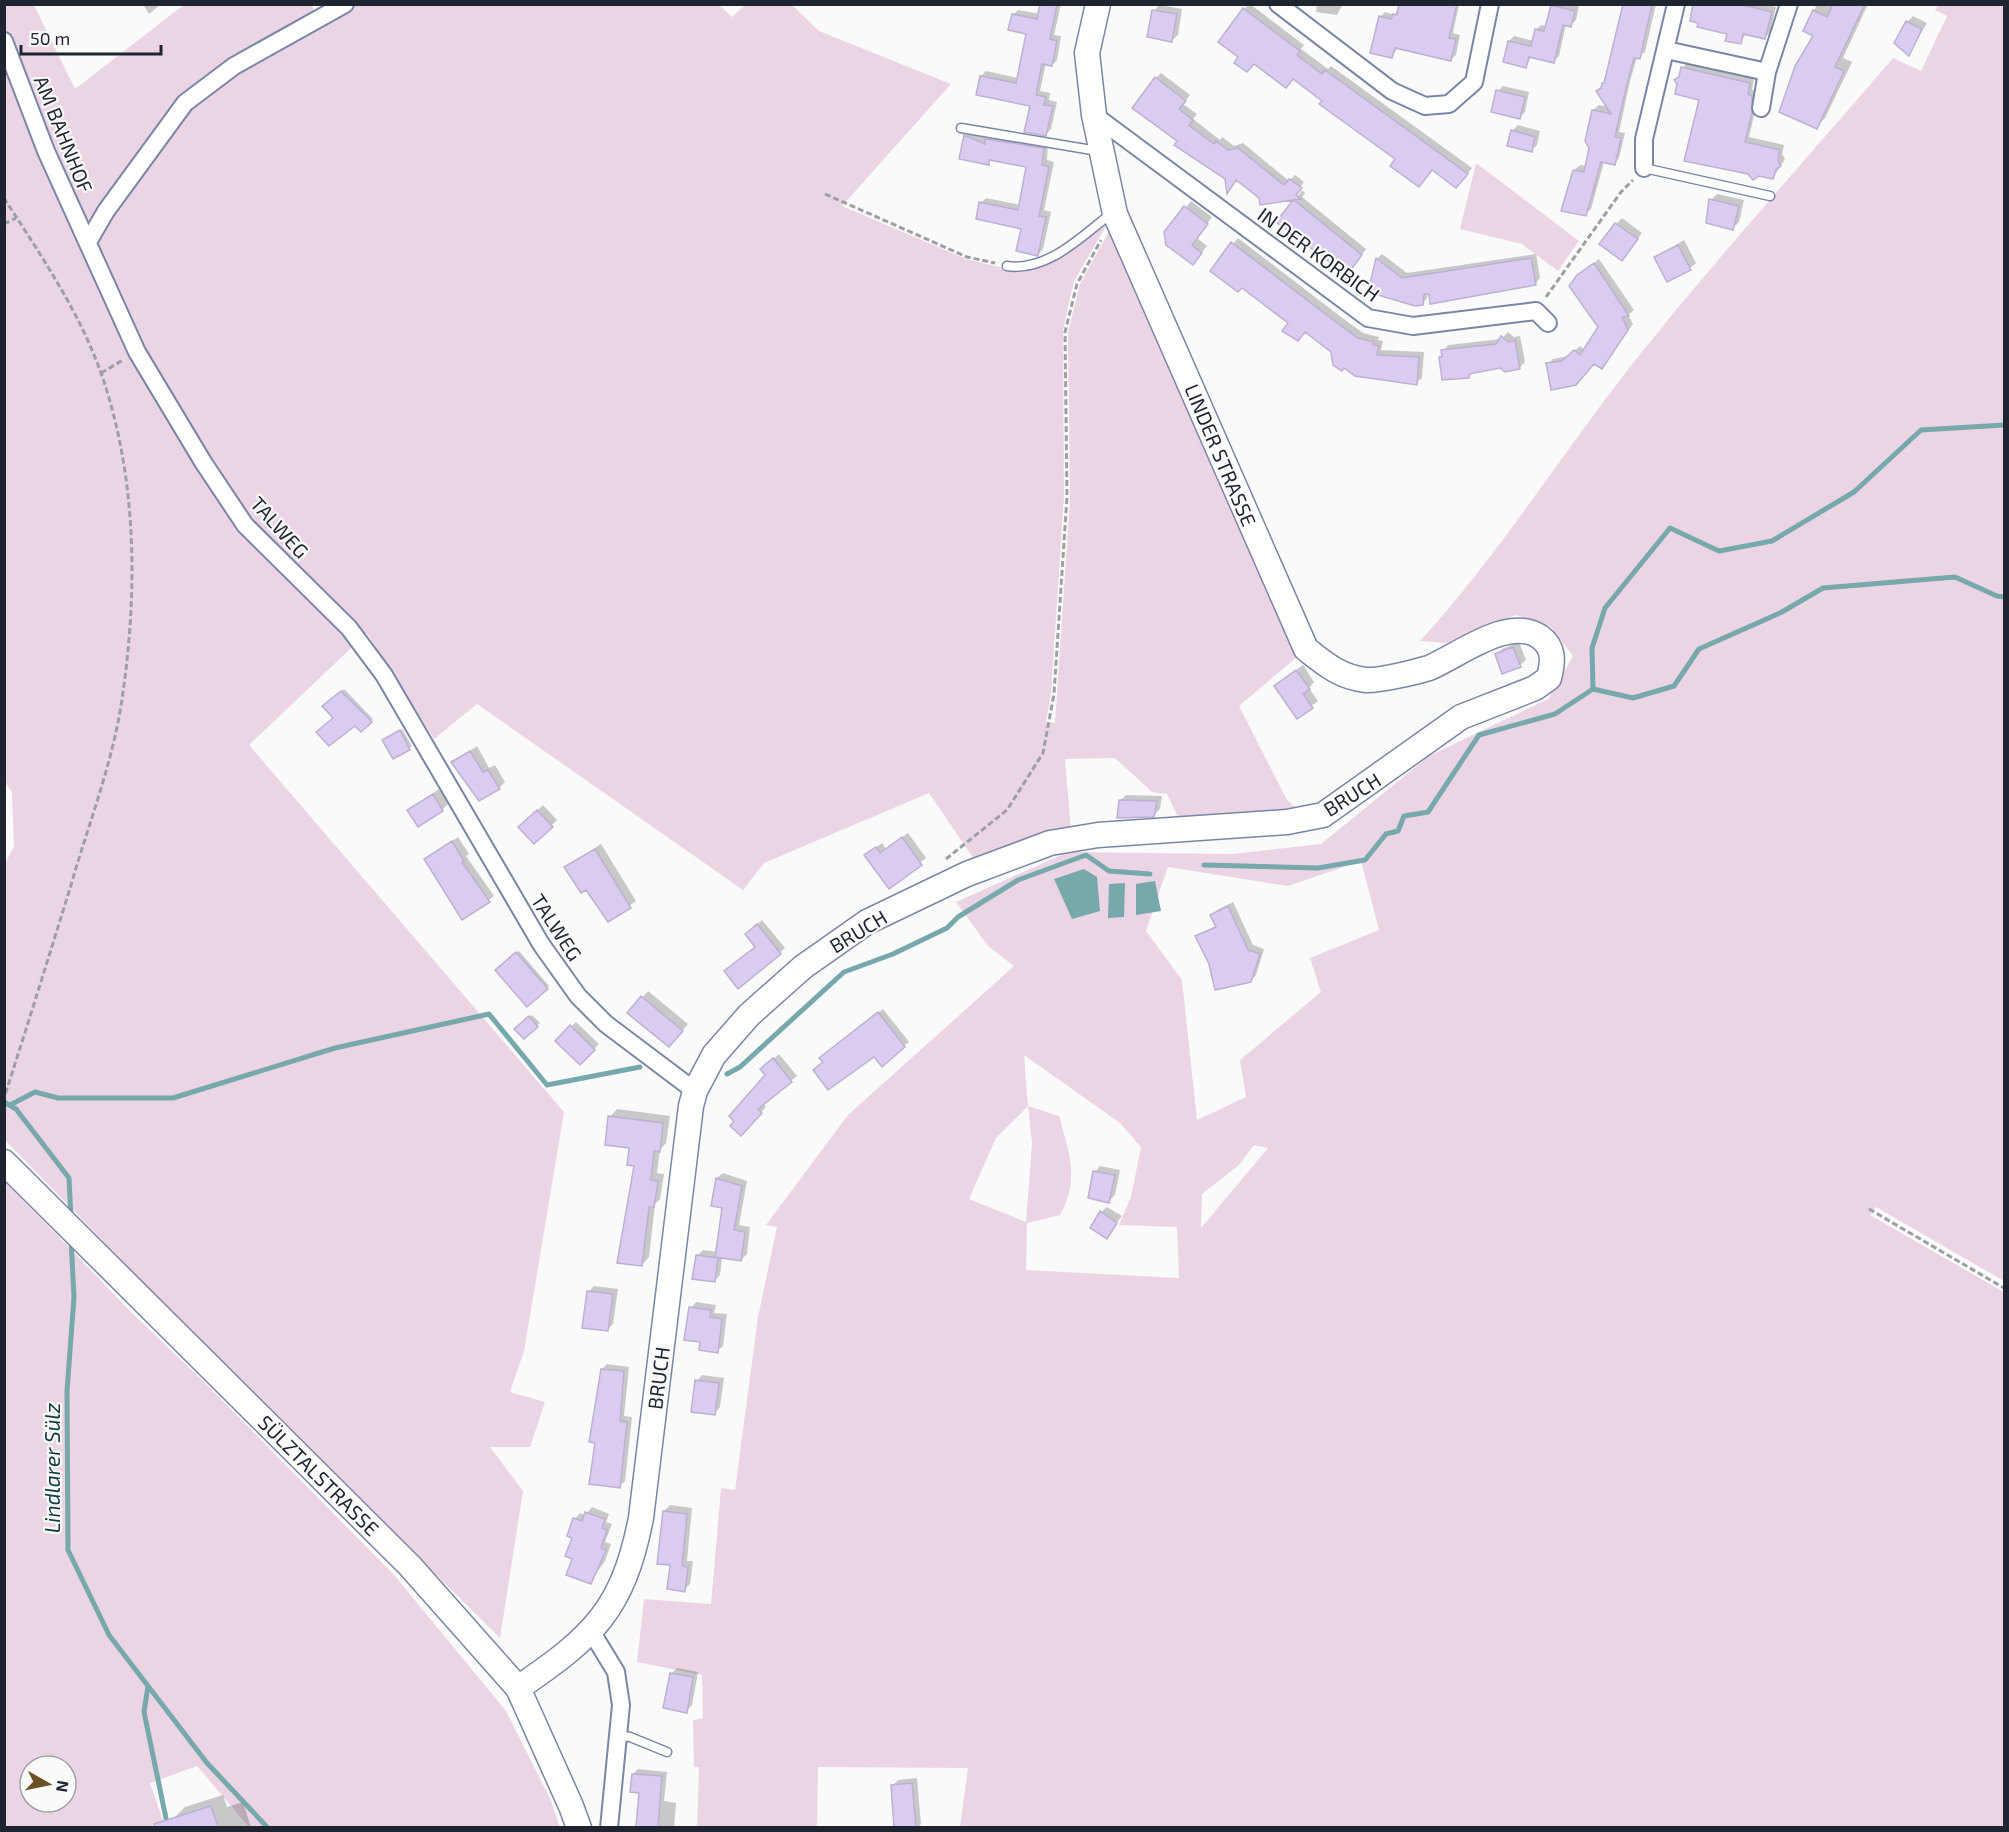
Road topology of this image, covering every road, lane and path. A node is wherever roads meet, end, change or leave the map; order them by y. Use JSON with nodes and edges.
{"nodes":[{"id":1,"x":345,"y":4,"type":"edge"},
{"id":2,"x":1098,"y":4,"type":"edge"},
{"id":3,"x":1278,"y":4,"type":"edge"},
{"id":4,"x":1490,"y":4,"type":"edge"},
{"id":5,"x":1676,"y":4,"type":"edge"},
{"id":6,"x":1789,"y":4,"type":"edge"},
{"id":7,"x":4,"y":41,"type":"edge"},
{"id":8,"x":1666,"y":50,"type":"junction"},
{"id":9,"x":1767,"y":72,"type":"junction"},
{"id":10,"x":1761,"y":108,"type":"dead end"},
{"id":11,"x":1094,"y":115,"type":"junction"},
{"id":12,"x":962,"y":128,"type":"dead end"},
{"id":13,"x":1102,"y":151,"type":"junction"},
{"id":14,"x":1644,"y":168,"type":"junction"},
{"id":15,"x":825,"y":194,"type":"dead end"},
{"id":16,"x":1770,"y":196,"type":"dead end"},
{"id":17,"x":4,"y":198,"type":"edge"},
{"id":18,"x":1114,"y":213,"type":"junction"},
{"id":19,"x":17,"y":218,"type":"junction"},
{"id":20,"x":4,"y":224,"type":"edge"},
{"id":21,"x":88,"y":242,"type":"junction"},
{"id":22,"x":1007,"y":266,"type":"joint"},
{"id":23,"x":1542,"y":317,"type":"joint"},
{"id":24,"x":137,"y":352,"type":"junction"},
{"id":25,"x":101,"y":373,"type":"junction"},
{"id":26,"x":1548,"y":643,"type":"joint"},
{"id":27,"x":942,"y":862,"type":"dead end"},
{"id":28,"x":695,"y":1091,"type":"junction"},
{"id":29,"x":4,"y":1098,"type":"edge"},
{"id":30,"x":4,"y":1162,"type":"edge"},
{"id":31,"x":1869,"y":1209,"type":"dead end"},
{"id":32,"x":2004,"y":1288,"type":"edge"},
{"id":33,"x":591,"y":1631,"type":"junction"},
{"id":34,"x":518,"y":1688,"type":"junction"},
{"id":35,"x":617,"y":1735,"type":"junction"},
{"id":36,"x":667,"y":1752,"type":"dead end"},
{"id":37,"x":579,"y":1827,"type":"edge"},
{"id":38,"x":609,"y":1827,"type":"edge"}],
"edges":[{"from":1,"to":21,"type":"street"},
{"from":2,"to":11,"type":"street","name":"LINDER STRASSE"},
{"from":3,"to":4,"type":"street"},
{"from":5,"to":8,"type":"street"},
{"from":6,"to":9,"type":"street"},
{"from":7,"to":21,"type":"street","name":"AM BAHNHOF"},
{"from":8,"to":9,"type":"street"},
{"from":8,"to":14,"type":"street"},
{"from":9,"to":10,"type":"street"},
{"from":11,"to":13,"type":"street","name":"LINDER STRASSE"},
{"from":11,"to":23,"type":"street","name":"IN DER KORBICH"},
{"from":12,"to":13,"type":"lane"},
{"from":13,"to":18,"type":"street","name":"LINDER STRASSE"},
{"from":14,"to":16,"type":"lane"},
{"from":14,"to":23,"type":"path"},
{"from":15,"to":22,"type":"path"},
{"from":17,"to":19,"type":"path"},
{"from":18,"to":22,"type":"lane"},
{"from":18,"to":26,"type":"street","name":"LINDER STRASSE"},
{"from":18,"to":27,"type":"path"},
{"from":19,"to":20,"type":"path"},
{"from":19,"to":25,"type":"path"},
{"from":21,"to":24,"type":"street","name":"TALWEG"},
{"from":24,"to":25,"type":"path"},
{"from":24,"to":28,"type":"street","name":"TALWEG"},
{"from":25,"to":29,"type":"path"},
{"from":26,"to":28,"type":"street","name":"BRUCH"},
{"from":28,"to":33,"type":"street","name":"BRUCH"},
{"from":30,"to":34,"type":"street","name":"SÜLZTALSTRASSE"},
{"from":31,"to":32,"type":"path"},
{"from":33,"to":34,"type":"street","name":"BRUCH"},
{"from":33,"to":35,"type":"street"},
{"from":34,"to":37,"type":"street","name":"SÜLZTALSTRASSE"},
{"from":35,"to":36,"type":"lane"},
{"from":35,"to":38,"type":"street"}]}
